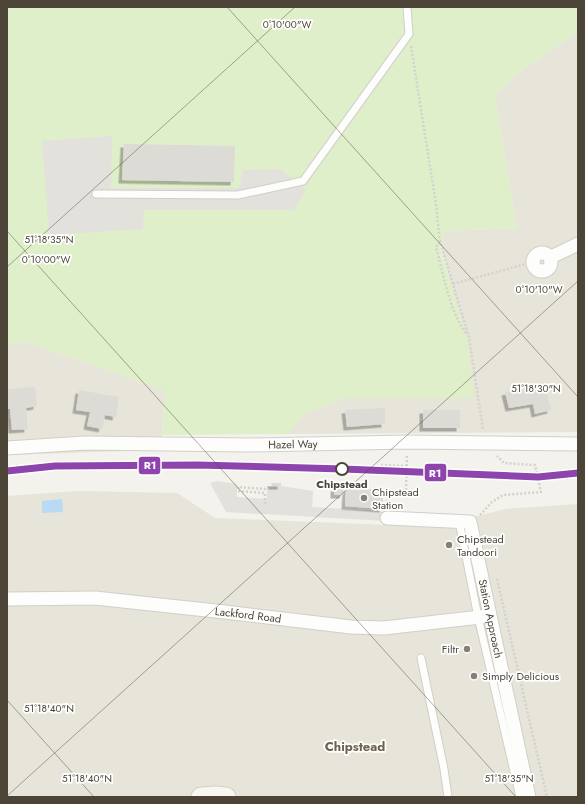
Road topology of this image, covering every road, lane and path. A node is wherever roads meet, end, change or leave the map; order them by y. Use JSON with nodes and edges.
{"nodes":[{"id":1,"x":407,"y":7,"type":"edge"},
{"id":2,"x":410,"y":34,"type":"junction"},
{"id":3,"x":96,"y":194,"type":"dead end"},
{"id":4,"x":440,"y":242,"type":"junction"},
{"id":5,"x":578,"y":244,"type":"edge"},
{"id":6,"x":532,"y":262,"type":"joint"},
{"id":7,"x":453,"y":284,"type":"junction"},
{"id":8,"x":469,"y":337,"type":"junction"},
{"id":9,"x":485,"y":443,"type":"junction"},
{"id":10,"x":578,"y":444,"type":"edge"},
{"id":11,"x":7,"y":448,"type":"edge"},
{"id":12,"x":406,"y":462,"type":"dead end"},
{"id":13,"x":381,"y":465,"type":"dead end"},
{"id":14,"x":406,"y":466,"type":"junction"},
{"id":15,"x":265,"y":486,"type":"dead end"},
{"id":16,"x":387,"y":490,"type":"dead end"},
{"id":17,"x":265,"y":504,"type":"dead end"},
{"id":18,"x":482,"y":513,"type":"junction"},
{"id":19,"x":387,"y":518,"type":"dead end"},
{"id":20,"x":484,"y":520,"type":"dead end"},
{"id":21,"x":464,"y":522,"type":"junction"},
{"id":22,"x":496,"y":574,"type":"dead end"},
{"id":23,"x":7,"y":599,"type":"edge"},
{"id":24,"x":484,"y":617,"type":"junction"},
{"id":25,"x":421,"y":658,"type":"dead end"},
{"id":26,"x":201,"y":797,"type":"edge"},
{"id":27,"x":226,"y":797,"type":"edge"},
{"id":28,"x":448,"y":797,"type":"edge"},
{"id":29,"x":520,"y":797,"type":"edge"},
{"id":30,"x":529,"y":797,"type":"edge"},
{"id":31,"x":547,"y":797,"type":"edge"}],
"edges":[{"from":1,"to":2,"type":"lane"},
{"from":2,"to":3,"type":"lane"},
{"from":2,"to":4,"type":"path"},
{"from":4,"to":7,"type":"path"},
{"from":4,"to":8,"type":"path"},
{"from":5,"to":6,"type":"street"},
{"from":6,"to":7,"type":"path"},
{"from":7,"to":8,"type":"path"},
{"from":8,"to":9,"type":"path"},
{"from":9,"to":10,"type":"street","name":"Hazel Way"},
{"from":9,"to":11,"type":"street","name":"Hazel Way"},
{"from":9,"to":18,"type":"path"},
{"from":12,"to":14,"type":"path"},
{"from":13,"to":14,"type":"path"},
{"from":14,"to":16,"type":"path"},
{"from":15,"to":17,"type":"path"},
{"from":18,"to":20,"type":"path"},
{"from":18,"to":21,"type":"path"},
{"from":19,"to":21,"type":"street"},
{"from":21,"to":24,"type":"street","name":"Station Approach"},
{"from":22,"to":31,"type":"path"},
{"from":23,"to":24,"type":"street","name":"Lackford Road"},
{"from":24,"to":29,"type":"lane"},
{"from":24,"to":30,"type":"street","name":"Station Approach"},
{"from":25,"to":28,"type":"lane"},
{"from":26,"to":27,"type":"main road"}]}
